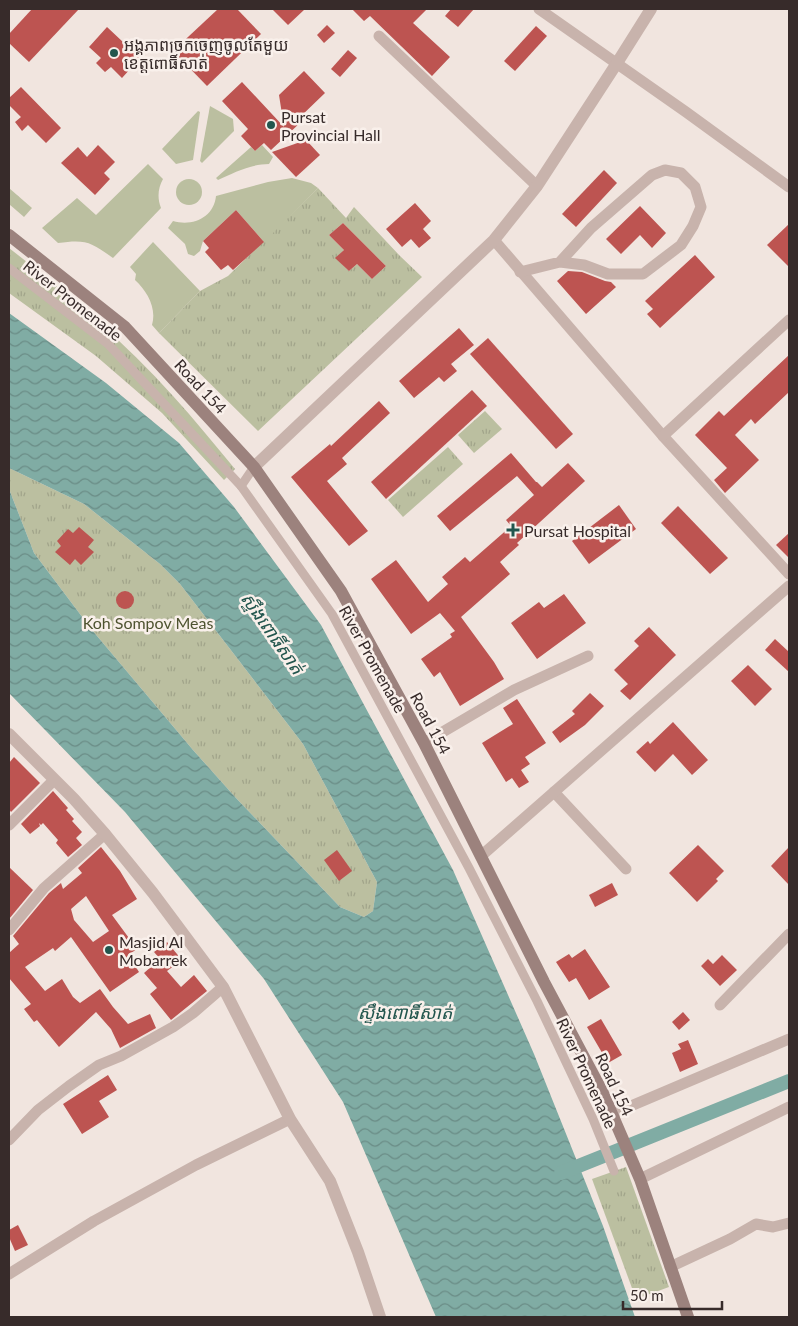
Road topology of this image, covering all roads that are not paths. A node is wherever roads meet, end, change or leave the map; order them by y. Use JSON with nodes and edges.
{"nodes":[{"id":1,"x":539,"y":9,"type":"edge"},
{"id":2,"x":651,"y":9,"type":"edge"},
{"id":3,"x":379,"y":36,"type":"dead end"},
{"id":4,"x":618,"y":63,"type":"junction"},
{"id":5,"x":537,"y":186,"type":"junction"},
{"id":6,"x":789,"y":187,"type":"edge"},
{"id":7,"x":9,"y":235,"type":"edge"},
{"id":8,"x":494,"y":240,"type":"junction"},
{"id":9,"x":560,"y":262,"type":"junction"},
{"id":10,"x":9,"y":268,"type":"edge"},
{"id":11,"x":520,"y":272,"type":"junction"},
{"id":12,"x":789,"y":320,"type":"edge"},
{"id":13,"x":663,"y":436,"type":"junction"},
{"id":14,"x":254,"y":467,"type":"junction"},
{"id":15,"x":241,"y":486,"type":"junction"},
{"id":16,"x":789,"y":574,"type":"edge"},
{"id":17,"x":789,"y":586,"type":"edge"},
{"id":18,"x":588,"y":656,"type":"dead end"},
{"id":19,"x":9,"y":734,"type":"edge"},
{"id":20,"x":424,"y":743,"type":"junction"},
{"id":21,"x":54,"y":780,"type":"junction"},
{"id":22,"x":554,"y":792,"type":"junction"},
{"id":23,"x":9,"y":825,"type":"edge"},
{"id":24,"x":105,"y":834,"type":"junction"},
{"id":25,"x":481,"y":856,"type":"junction"},
{"id":26,"x":626,"y":869,"type":"dead end"},
{"id":27,"x":9,"y":930,"type":"edge"},
{"id":28,"x":789,"y":934,"type":"edge"},
{"id":29,"x":223,"y":987,"type":"junction"},
{"id":30,"x":720,"y":1005,"type":"dead end"},
{"id":31,"x":789,"y":1040,"type":"edge"},
{"id":32,"x":789,"y":1107,"type":"edge"},
{"id":33,"x":612,"y":1114,"type":"junction"},
{"id":34,"x":290,"y":1119,"type":"junction"},
{"id":35,"x":9,"y":1140,"type":"edge"},
{"id":36,"x":614,"y":1170,"type":"dead end"},
{"id":37,"x":640,"y":1179,"type":"junction"},
{"id":38,"x":789,"y":1223,"type":"edge"},
{"id":39,"x":670,"y":1267,"type":"junction"},
{"id":40,"x":9,"y":1274,"type":"edge"},
{"id":41,"x":380,"y":1317,"type":"edge"},
{"id":42,"x":688,"y":1317,"type":"edge"}],
"edges":[{"from":1,"to":4,"type":"street"},
{"from":2,"to":4,"type":"street"},
{"from":3,"to":5,"type":"street"},
{"from":4,"to":5,"type":"street"},
{"from":4,"to":6,"type":"street"},
{"from":5,"to":8,"type":"street"},
{"from":7,"to":14,"type":"main road","name":"Road 154"},
{"from":8,"to":11,"type":"street"},
{"from":8,"to":14,"type":"street"},
{"from":9,"to":9,"type":"street"},
{"from":9,"to":11,"type":"street"},
{"from":10,"to":15,"type":"street","name":"River Promenade"},
{"from":11,"to":13,"type":"street"},
{"from":12,"to":13,"type":"street"},
{"from":13,"to":16,"type":"street"},
{"from":14,"to":15,"type":"street"},
{"from":14,"to":20,"type":"main road","name":"Road 154"},
{"from":15,"to":36,"type":"street","name":"River Promenade"},
{"from":17,"to":22,"type":"street"},
{"from":18,"to":20,"type":"street"},
{"from":19,"to":21,"type":"street"},
{"from":20,"to":25,"type":"main road","name":"Road 154"},
{"from":21,"to":23,"type":"street"},
{"from":21,"to":24,"type":"street"},
{"from":22,"to":25,"type":"street"},
{"from":22,"to":26,"type":"street"},
{"from":24,"to":27,"type":"street"},
{"from":24,"to":29,"type":"street"},
{"from":25,"to":33,"type":"main road","name":"Road 154"},
{"from":28,"to":30,"type":"street"},
{"from":29,"to":34,"type":"street"},
{"from":29,"to":35,"type":"street"},
{"from":31,"to":33,"type":"street"},
{"from":32,"to":37,"type":"street"},
{"from":33,"to":37,"type":"main road","name":"Road 154"},
{"from":34,"to":40,"type":"street"},
{"from":34,"to":41,"type":"street"},
{"from":37,"to":39,"type":"main road","name":"Road 154"},
{"from":38,"to":39,"type":"street"},
{"from":39,"to":42,"type":"main road","name":"Road 154"}]}
